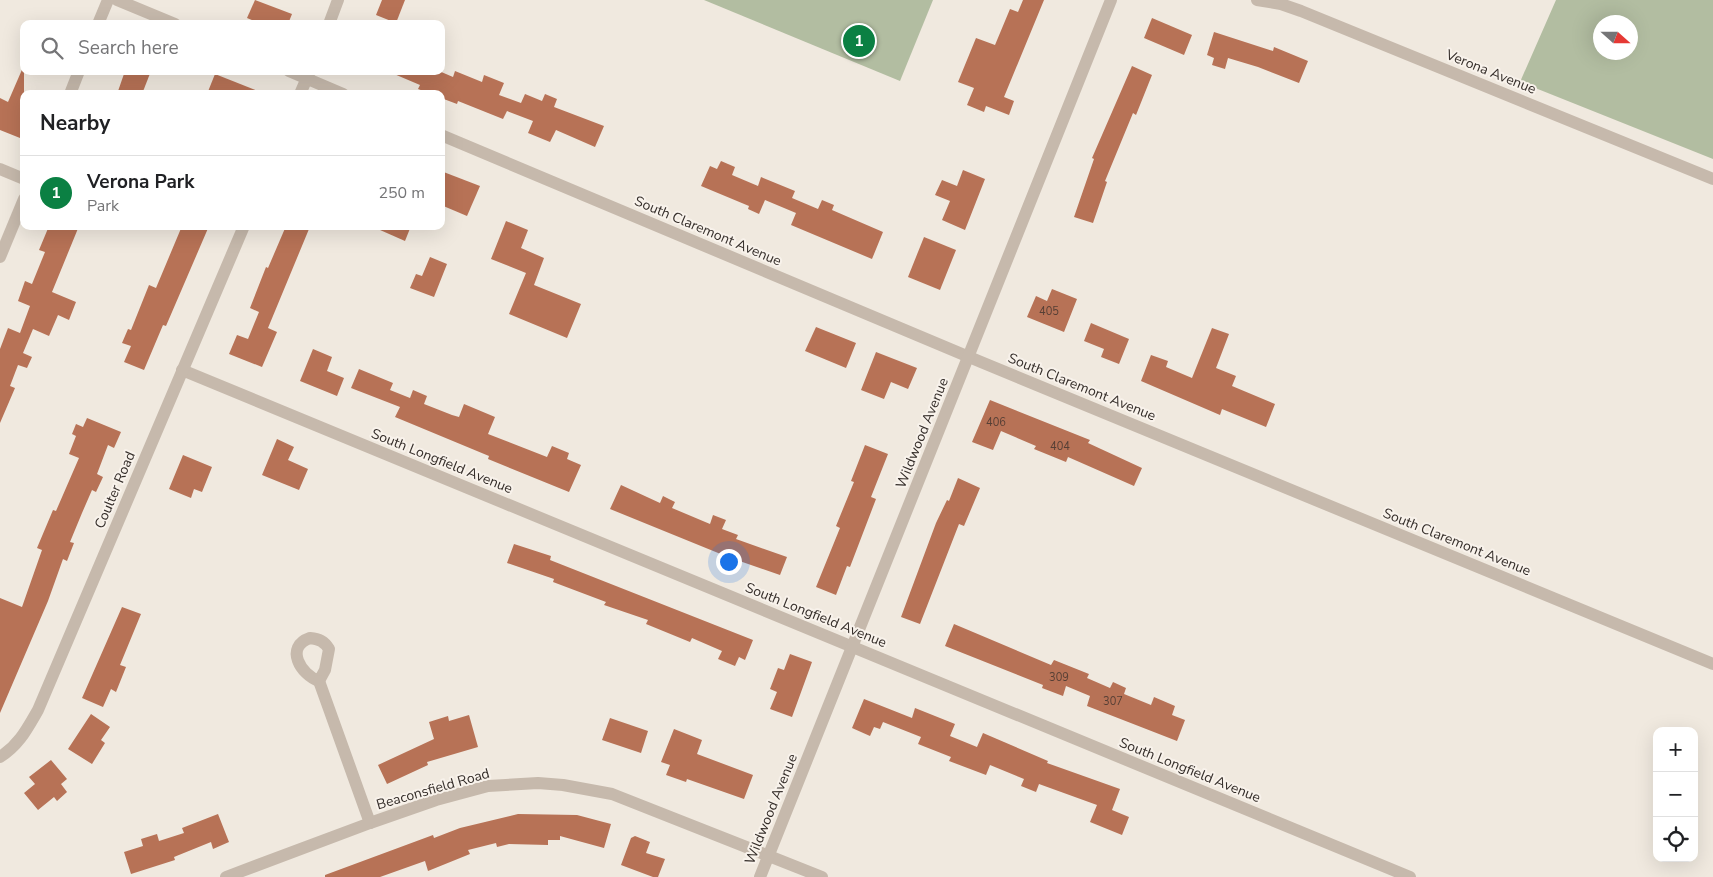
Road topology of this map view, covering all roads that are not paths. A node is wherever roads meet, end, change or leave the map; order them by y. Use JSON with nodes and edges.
{"nodes":[{"id":1,"x":108,"y":0,"type":"edge"},
{"id":2,"x":338,"y":0,"type":"edge"},
{"id":3,"x":1111,"y":0,"type":"edge"},
{"id":4,"x":1257,"y":0,"type":"edge"},
{"id":5,"x":121,"y":1,"type":"edge"},
{"id":6,"x":100,"y":20,"type":"edge"},
{"id":7,"x":166,"y":20,"type":"edge"},
{"id":8,"x":330,"y":20,"type":"edge"},
{"id":9,"x":77,"y":75,"type":"edge"},
{"id":10,"x":308,"y":75,"type":"edge"},
{"id":11,"x":72,"y":90,"type":"edge"},
{"id":12,"x":302,"y":90,"type":"edge"},
{"id":13,"x":336,"y":90,"type":"edge"},
{"id":14,"x":445,"y":137,"type":"edge"},
{"id":15,"x":0,"y":169,"type":"edge"},
{"id":16,"x":20,"y":177,"type":"edge"},
{"id":17,"x":1713,"y":178,"type":"edge"},
{"id":18,"x":20,"y":209,"type":"edge"},
{"id":19,"x":242,"y":230,"type":"edge"},
{"id":20,"x":0,"y":257,"type":"edge"},
{"id":21,"x":969,"y":357,"type":"junction"},
{"id":22,"x":182,"y":370,"type":"junction"},
{"id":23,"x":852,"y":646,"type":"junction"},
{"id":24,"x":1713,"y":664,"type":"edge"},
{"id":25,"x":319,"y":681,"type":"dead end"},
{"id":26,"x":0,"y":756,"type":"edge"},
{"id":27,"x":370,"y":823,"type":"junction"},
{"id":28,"x":768,"y":856,"type":"junction"},
{"id":29,"x":226,"y":877,"type":"edge"},
{"id":30,"x":760,"y":877,"type":"edge"},
{"id":31,"x":822,"y":877,"type":"edge"},
{"id":32,"x":1410,"y":877,"type":"edge"}],
"edges":[{"from":1,"to":6,"type":"street"},
{"from":2,"to":8,"type":"street"},
{"from":3,"to":21,"type":"street","name":"Wildwood Avenue"},
{"from":4,"to":17,"type":"street","name":"Verona Avenue"},
{"from":5,"to":7,"type":"street"},
{"from":9,"to":11,"type":"street"},
{"from":10,"to":12,"type":"street"},
{"from":10,"to":13,"type":"street"},
{"from":14,"to":21,"type":"street","name":"South Claremont Avenue"},
{"from":15,"to":16,"type":"street"},
{"from":18,"to":20,"type":"street"},
{"from":19,"to":22,"type":"street","name":"Coulter Road"},
{"from":21,"to":23,"type":"street","name":"Wildwood Avenue"},
{"from":21,"to":24,"type":"street","name":"South Claremont Avenue"},
{"from":22,"to":23,"type":"street","name":"South Longfield Avenue"},
{"from":22,"to":26,"type":"street","name":"Coulter Road"},
{"from":23,"to":28,"type":"street","name":"Wildwood Avenue"},
{"from":23,"to":32,"type":"street","name":"South Longfield Avenue"},
{"from":25,"to":27,"type":"street"},
{"from":27,"to":28,"type":"street","name":"Beaconsfield Road"},
{"from":27,"to":29,"type":"street","name":"Beaconsfield Road"},
{"from":28,"to":30,"type":"street","name":"Wildwood Avenue"},
{"from":28,"to":31,"type":"street","name":"Beaconsfield Road"}]}
